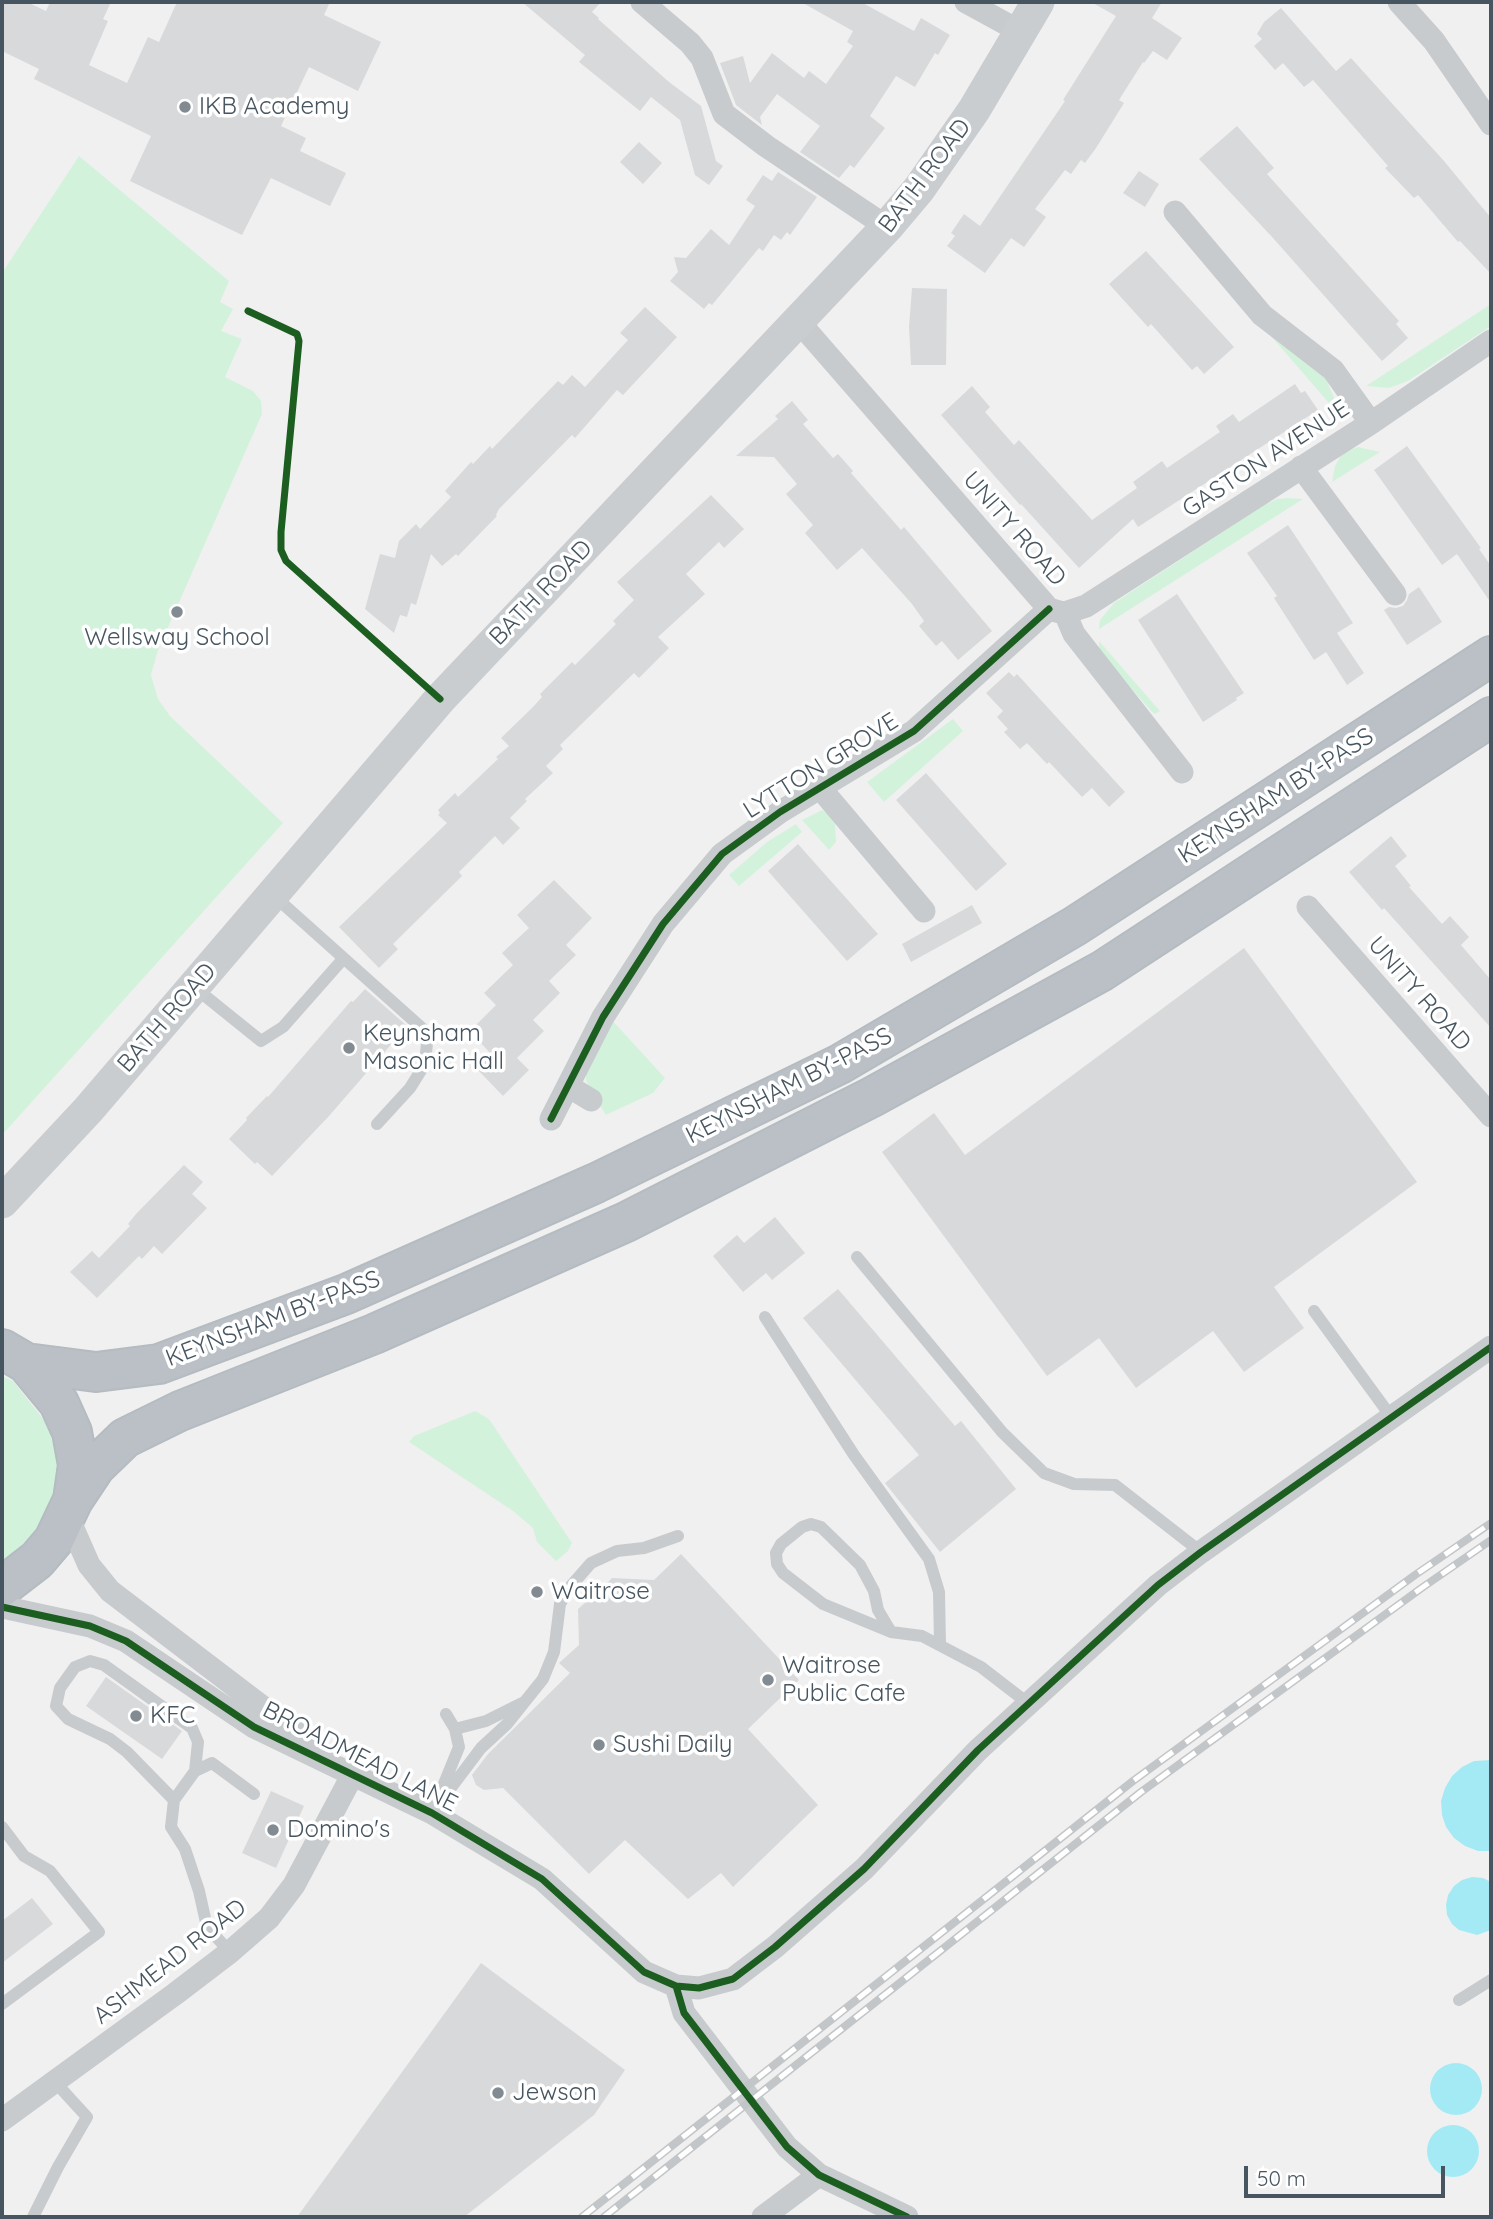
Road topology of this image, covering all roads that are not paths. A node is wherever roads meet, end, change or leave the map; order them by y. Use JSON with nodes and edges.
{"nodes":[{"id":1,"x":642,"y":2,"type":"edge"},
{"id":2,"x":966,"y":2,"type":"edge"},
{"id":3,"x":1038,"y":2,"type":"edge"},
{"id":4,"x":1399,"y":2,"type":"edge"},
{"id":5,"x":1021,"y":32,"type":"junction"},
{"id":6,"x":1491,"y":124,"type":"edge"},
{"id":7,"x":1175,"y":212,"type":"dead end"},
{"id":8,"x":887,"y":228,"type":"junction"},
{"id":9,"x":799,"y":322,"type":"junction"},
{"id":10,"x":1491,"y":341,"type":"edge"},
{"id":11,"x":1371,"y":423,"type":"junction"},
{"id":12,"x":1301,"y":467,"type":"junction"},
{"id":13,"x":1395,"y":594,"type":"dead end"},
{"id":14,"x":1057,"y":611,"type":"junction"},
{"id":15,"x":1491,"y":656,"type":"edge"},
{"id":16,"x":1491,"y":717,"type":"edge"},
{"id":17,"x":1182,"y":772,"type":"dead end"},
{"id":18,"x":821,"y":789,"type":"junction"},
{"id":19,"x":273,"y":894,"type":"junction"},
{"id":20,"x":1308,"y":907,"type":"dead end"},
{"id":21,"x":923,"y":911,"type":"dead end"},
{"id":22,"x":344,"y":959,"type":"junction"},
{"id":23,"x":194,"y":987,"type":"junction"},
{"id":24,"x":568,"y":1086,"type":"junction"},
{"id":25,"x":591,"y":1100,"type":"dead end"},
{"id":26,"x":1491,"y":1116,"type":"edge"},
{"id":27,"x":551,"y":1119,"type":"dead end"},
{"id":28,"x":377,"y":1124,"type":"dead end"},
{"id":29,"x":28,"y":1174,"type":"junction"},
{"id":30,"x":2,"y":1202,"type":"edge"},
{"id":31,"x":2,"y":1226,"type":"edge"},
{"id":32,"x":857,"y":1257,"type":"dead end"},
{"id":33,"x":1314,"y":1311,"type":"dead end"},
{"id":34,"x":765,"y":1317,"type":"dead end"},
{"id":35,"x":1491,"y":1347,"type":"edge"},
{"id":36,"x":11,"y":1352,"type":"edge"},
{"id":37,"x":1392,"y":1418,"type":"junction"},
{"id":38,"x":70,"y":1507,"type":"junction"},
{"id":39,"x":678,"y":1536,"type":"dead end"},
{"id":40,"x":1201,"y":1552,"type":"junction"},
{"id":41,"x":2,"y":1587,"type":"edge"},
{"id":42,"x":2,"y":1606,"type":"edge"},
{"id":43,"x":891,"y":1632,"type":"junction"},
{"id":44,"x":940,"y":1645,"type":"junction"},
{"id":45,"x":528,"y":1699,"type":"junction"},
{"id":46,"x":1029,"y":1704,"type":"junction"},
{"id":47,"x":446,"y":1714,"type":"dead end"},
{"id":48,"x":455,"y":1729,"type":"junction"},
{"id":49,"x":345,"y":1770,"type":"junction"},
{"id":50,"x":195,"y":1771,"type":"junction"},
{"id":51,"x":254,"y":1794,"type":"dead end"},
{"id":52,"x":174,"y":1800,"type":"junction"},
{"id":53,"x":432,"y":1813,"type":"junction"},
{"id":54,"x":2,"y":1827,"type":"edge"},
{"id":55,"x":230,"y":1952,"type":"junction"},
{"id":56,"x":1491,"y":1980,"type":"edge"},
{"id":57,"x":676,"y":1986,"type":"junction"},
{"id":58,"x":1460,"y":2000,"type":"dead end"},
{"id":59,"x":2,"y":2004,"type":"edge"},
{"id":60,"x":55,"y":2082,"type":"junction"},
{"id":61,"x":2,"y":2120,"type":"edge"},
{"id":62,"x":819,"y":2175,"type":"junction"},
{"id":63,"x":33,"y":2217,"type":"edge"},
{"id":64,"x":763,"y":2217,"type":"edge"},
{"id":65,"x":907,"y":2217,"type":"edge"}],
"edges":[{"from":1,"to":8,"type":"street"},
{"from":2,"to":5,"type":"street"},
{"from":3,"to":5,"type":"main road","name":"BATH ROAD"},
{"from":4,"to":6,"type":"street"},
{"from":5,"to":8,"type":"main road","name":"BATH ROAD"},
{"from":7,"to":11,"type":"street"},
{"from":8,"to":9,"type":"main road","name":"BATH ROAD"},
{"from":9,"to":14,"type":"street","name":"UNITY ROAD"},
{"from":9,"to":19,"type":"main road","name":"BATH ROAD"},
{"from":10,"to":11,"type":"street","name":"GASTON AVENUE"},
{"from":11,"to":12,"type":"street","name":"GASTON AVENUE"},
{"from":12,"to":13,"type":"street"},
{"from":12,"to":14,"type":"street","name":"GASTON AVENUE"},
{"from":14,"to":17,"type":"street","name":"UNITY ROAD"},
{"from":14,"to":18,"type":"street","name":"LYTTON GROVE"},
{"from":15,"to":36,"type":"highway","name":"KEYNSHAM BY-PASS"},
{"from":16,"to":38,"type":"highway","name":"KEYNSHAM BY-PASS"},
{"from":18,"to":21,"type":"street"},
{"from":18,"to":24,"type":"street","name":"LYTTON GROVE"},
{"from":19,"to":22,"type":"lane"},
{"from":19,"to":23,"type":"main road","name":"BATH ROAD"},
{"from":20,"to":26,"type":"street","name":"UNITY ROAD"},
{"from":22,"to":23,"type":"lane"},
{"from":22,"to":28,"type":"lane"},
{"from":23,"to":29,"type":"main road","name":"BATH ROAD"},
{"from":24,"to":25,"type":"street"},
{"from":24,"to":27,"type":"street","name":"LYTTON GROVE"},
{"from":29,"to":30,"type":"main road","name":"BATH ROAD"},
{"from":29,"to":31,"type":"main road","name":"BATH ROAD"},
{"from":32,"to":40,"type":"lane"},
{"from":33,"to":37,"type":"lane"},
{"from":34,"to":44,"type":"lane"},
{"from":35,"to":37,"type":"street"},
{"from":36,"to":38,"type":"highway"},
{"from":37,"to":40,"type":"street"},
{"from":38,"to":41,"type":"highway","name":"KEYNSHAM BY-PASS"},
{"from":38,"to":49,"type":"street","name":"BROADMEAD LANE"},
{"from":39,"to":45,"type":"lane"},
{"from":40,"to":46,"type":"street"},
{"from":42,"to":49,"type":"street","name":"BROADMEAD LANE"},
{"from":43,"to":43,"type":"lane"},
{"from":43,"to":44,"type":"lane"},
{"from":44,"to":46,"type":"lane"},
{"from":45,"to":48,"type":"lane"},
{"from":45,"to":53,"type":"lane"},
{"from":46,"to":57,"type":"street"},
{"from":47,"to":48,"type":"lane"},
{"from":48,"to":53,"type":"lane"},
{"from":49,"to":53,"type":"street","name":"BROADMEAD LANE"},
{"from":49,"to":55,"type":"street","name":"ASHMEAD ROAD"},
{"from":50,"to":51,"type":"lane"},
{"from":50,"to":52,"type":"lane"},
{"from":50,"to":52,"type":"lane"},
{"from":52,"to":55,"type":"lane"},
{"from":53,"to":57,"type":"street","name":"BROADMEAD LANE"},
{"from":54,"to":59,"type":"lane"},
{"from":55,"to":60,"type":"street","name":"ASHMEAD ROAD"},
{"from":56,"to":58,"type":"lane"},
{"from":57,"to":62,"type":"street"},
{"from":60,"to":61,"type":"street","name":"ASHMEAD ROAD"},
{"from":60,"to":63,"type":"lane"},
{"from":62,"to":64,"type":"street"},
{"from":62,"to":65,"type":"street"}]}
